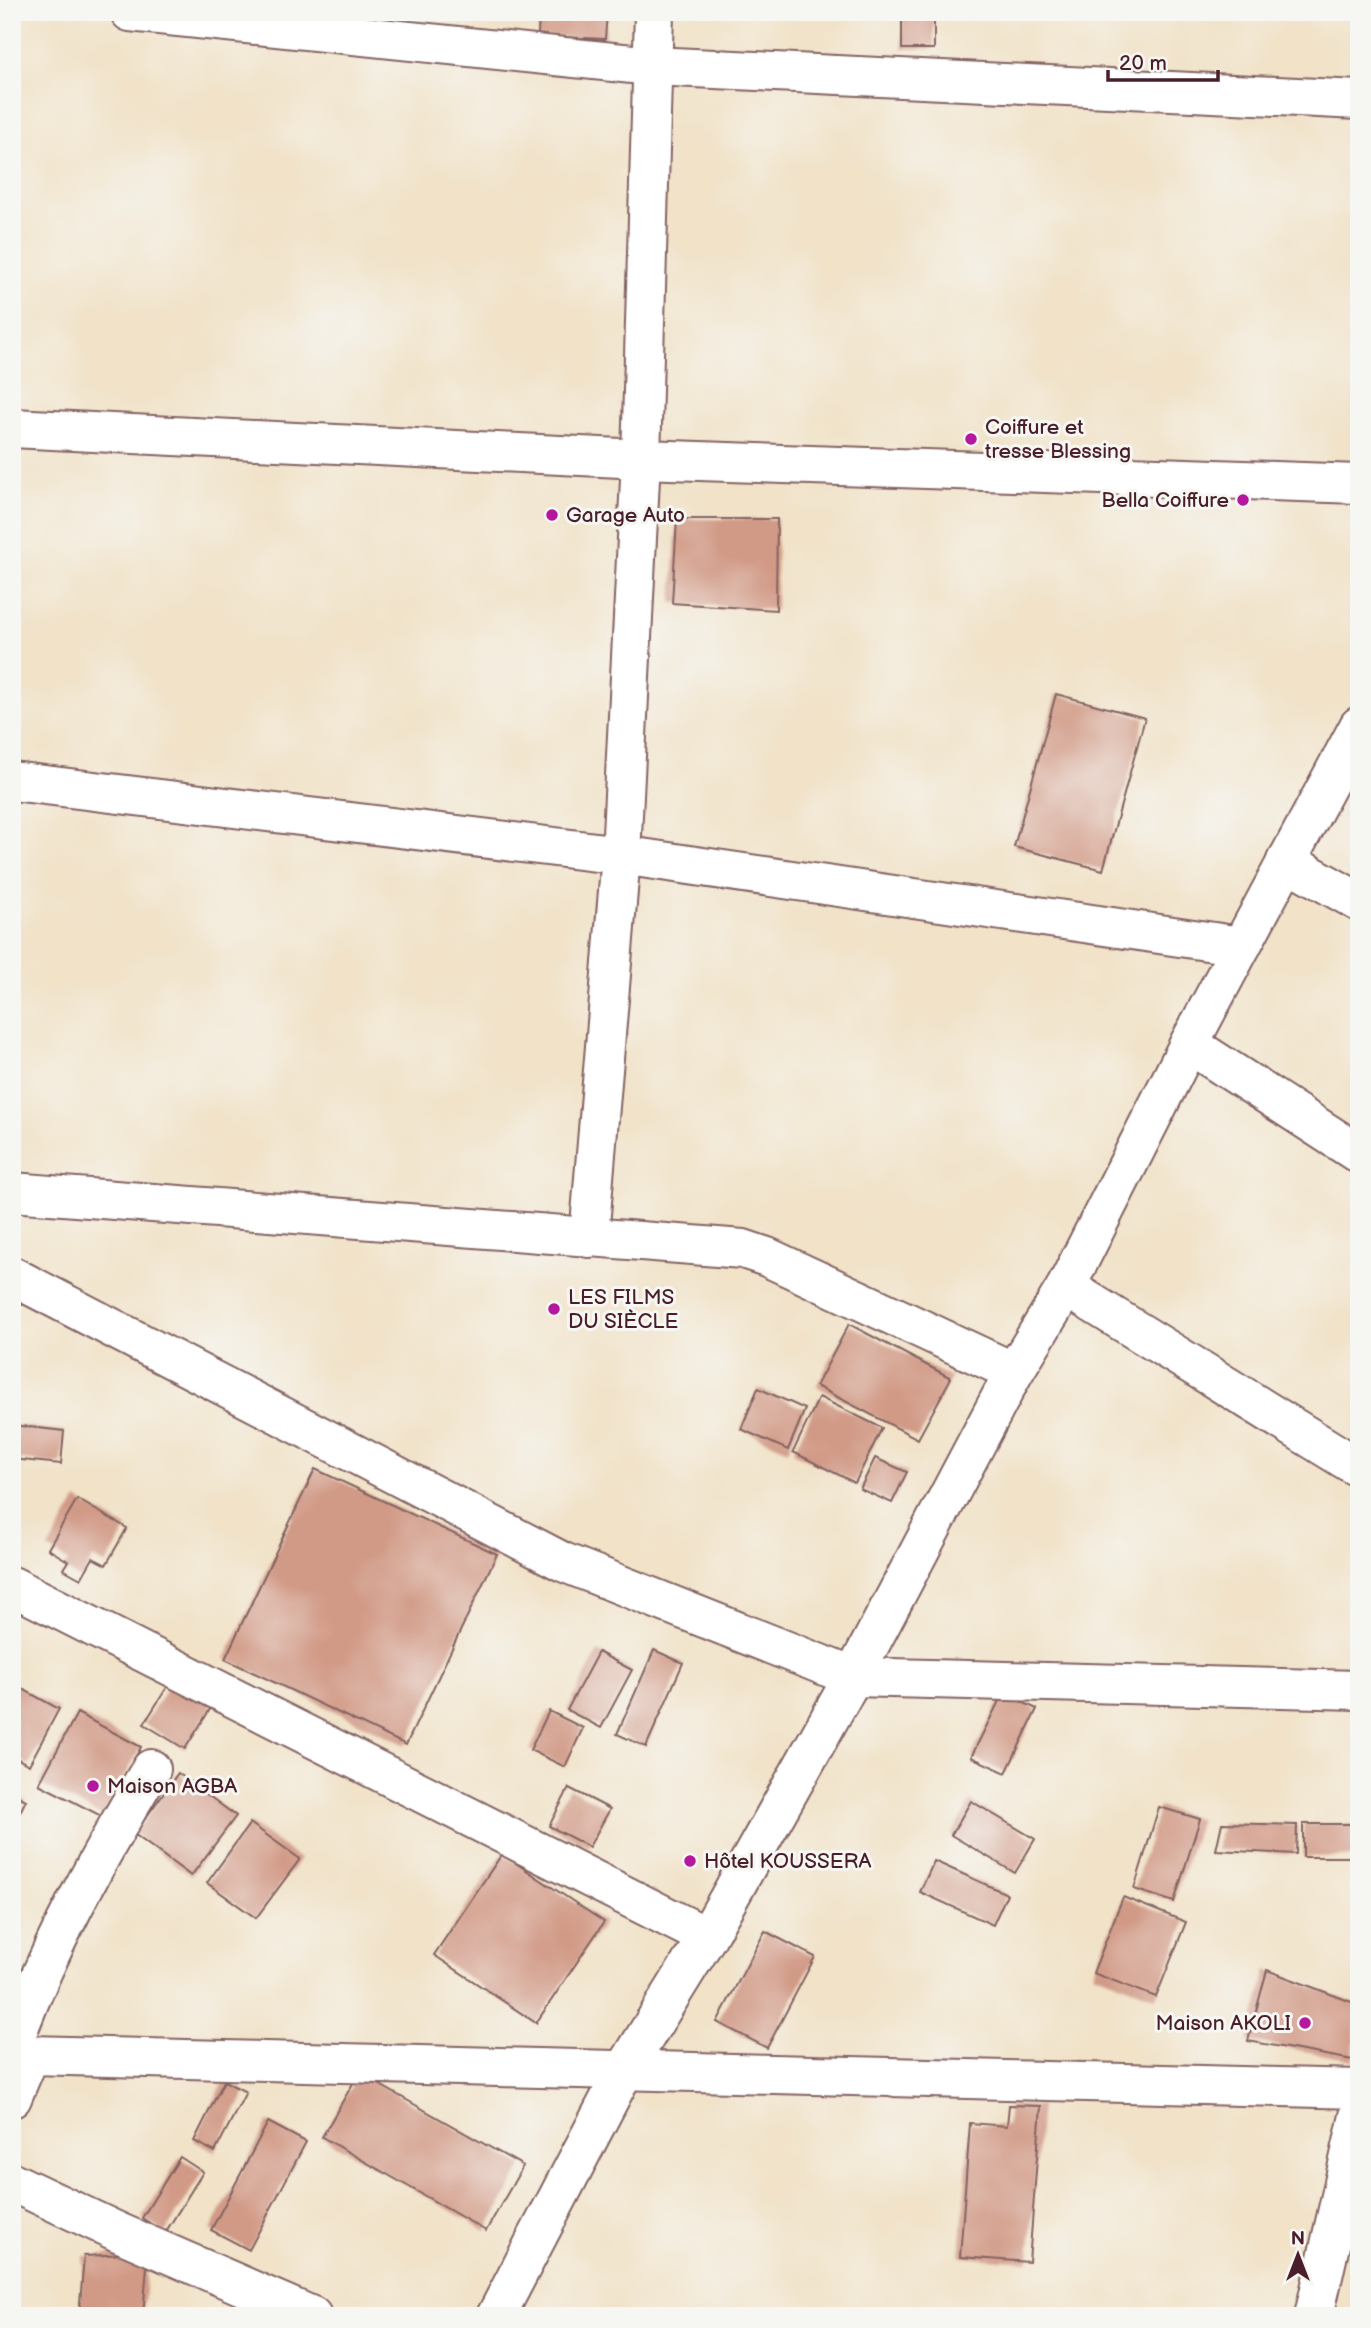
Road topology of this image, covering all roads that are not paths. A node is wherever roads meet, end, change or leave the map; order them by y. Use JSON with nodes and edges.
{"nodes":[{"id":1,"x":130,"y":12,"type":"edge"},
{"id":2,"x":654,"y":12,"type":"edge"},
{"id":3,"x":652,"y":66,"type":"junction"},
{"id":4,"x":1359,"y":100,"type":"edge"},
{"id":5,"x":12,"y":428,"type":"edge"},
{"id":6,"x":641,"y":460,"type":"junction"},
{"id":7,"x":1359,"y":484,"type":"edge"},
{"id":8,"x":1359,"y":726,"type":"edge"},
{"id":9,"x":12,"y":781,"type":"edge"},
{"id":10,"x":621,"y":855,"type":"junction"},
{"id":11,"x":1286,"y":861,"type":"junction"},
{"id":12,"x":1359,"y":902,"type":"edge"},
{"id":13,"x":1241,"y":946,"type":"junction"},
{"id":14,"x":1189,"y":1044,"type":"junction"},
{"id":15,"x":1359,"y":1154,"type":"edge"},
{"id":16,"x":12,"y":1192,"type":"edge"},
{"id":17,"x":589,"y":1238,"type":"junction"},
{"id":18,"x":12,"y":1276,"type":"edge"},
{"id":19,"x":1066,"y":1287,"type":"junction"},
{"id":20,"x":1014,"y":1372,"type":"junction"},
{"id":21,"x":1359,"y":1468,"type":"edge"},
{"id":22,"x":12,"y":1586,"type":"edge"},
{"id":23,"x":853,"y":1676,"type":"junction"},
{"id":24,"x":1359,"y":1690,"type":"edge"},
{"id":25,"x":151,"y":1769,"type":"dead end"},
{"id":26,"x":707,"y":1937,"type":"junction"},
{"id":27,"x":18,"y":2050,"type":"edge"},
{"id":28,"x":624,"y":2071,"type":"junction"},
{"id":29,"x":1359,"y":2089,"type":"edge"},
{"id":30,"x":12,"y":2098,"type":"edge"},
{"id":31,"x":1359,"y":2116,"type":"edge"},
{"id":32,"x":12,"y":2182,"type":"edge"},
{"id":33,"x":312,"y":2316,"type":"edge"},
{"id":34,"x":496,"y":2316,"type":"edge"},
{"id":35,"x":1314,"y":2316,"type":"edge"}],
"edges":[{"from":1,"to":3,"type":"street"},
{"from":2,"to":3,"type":"street"},
{"from":3,"to":4,"type":"street"},
{"from":3,"to":6,"type":"street"},
{"from":5,"to":6,"type":"street"},
{"from":6,"to":7,"type":"street"},
{"from":6,"to":10,"type":"street"},
{"from":8,"to":11,"type":"street"},
{"from":9,"to":10,"type":"street"},
{"from":10,"to":13,"type":"street"},
{"from":10,"to":17,"type":"street"},
{"from":11,"to":12,"type":"street"},
{"from":11,"to":13,"type":"street"},
{"from":13,"to":14,"type":"street"},
{"from":14,"to":15,"type":"street"},
{"from":14,"to":19,"type":"street"},
{"from":16,"to":17,"type":"street"},
{"from":17,"to":20,"type":"street"},
{"from":18,"to":23,"type":"street"},
{"from":19,"to":20,"type":"street"},
{"from":19,"to":21,"type":"street"},
{"from":20,"to":23,"type":"street"},
{"from":22,"to":26,"type":"street"},
{"from":23,"to":24,"type":"street"},
{"from":23,"to":26,"type":"street"},
{"from":25,"to":27,"type":"street"},
{"from":26,"to":28,"type":"street"},
{"from":27,"to":28,"type":"street"},
{"from":27,"to":30,"type":"street"},
{"from":28,"to":29,"type":"street"},
{"from":28,"to":34,"type":"street"},
{"from":31,"to":35,"type":"street"},
{"from":32,"to":33,"type":"street"}]}
